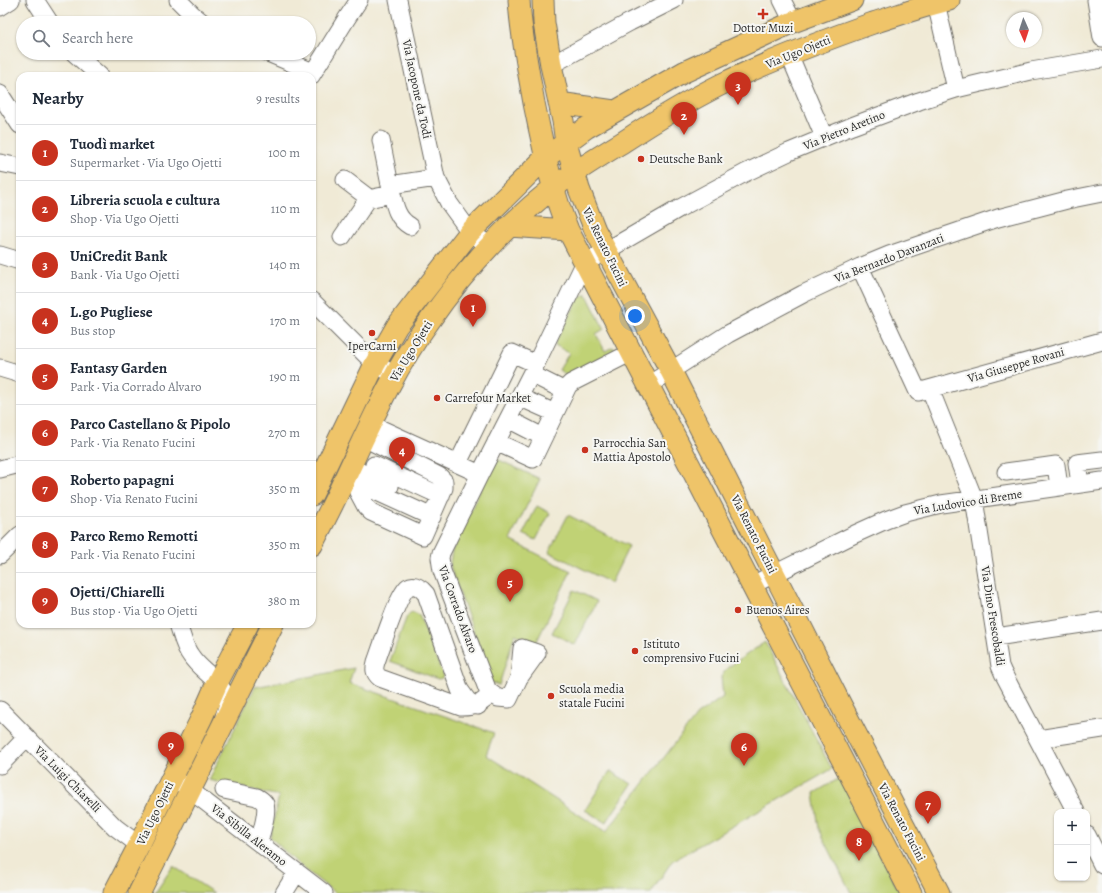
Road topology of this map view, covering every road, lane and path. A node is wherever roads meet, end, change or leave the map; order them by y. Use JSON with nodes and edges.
{"nodes":[{"id":1,"x":12,"y":0,"type":"edge"},
{"id":2,"x":35,"y":0,"type":"edge"},
{"id":3,"x":178,"y":0,"type":"edge"},
{"id":4,"x":360,"y":0,"type":"edge"},
{"id":5,"x":398,"y":0,"type":"edge"},
{"id":6,"x":519,"y":0,"type":"edge"},
{"id":7,"x":543,"y":0,"type":"edge"},
{"id":8,"x":674,"y":0,"type":"edge"},
{"id":9,"x":782,"y":0,"type":"edge"},
{"id":10,"x":852,"y":0,"type":"edge"},
{"id":11,"x":1096,"y":0,"type":"edge"},
{"id":12,"x":943,"y":2,"type":"edge"},
{"id":13,"x":0,"y":7,"type":"edge"},
{"id":14,"x":45,"y":16,"type":"edge"},
{"id":15,"x":193,"y":16,"type":"edge"},
{"id":16,"x":793,"y":22,"type":"junction"},
{"id":17,"x":1102,"y":38,"type":"edge"},
{"id":18,"x":789,"y":54,"type":"junction"},
{"id":19,"x":1102,"y":59,"type":"edge"},
{"id":20,"x":82,"y":60,"type":"edge"},
{"id":21,"x":283,"y":60,"type":"edge"},
{"id":22,"x":552,"y":71,"type":"junction"},
{"id":23,"x":95,"y":72,"type":"edge"},
{"id":24,"x":308,"y":72,"type":"edge"},
{"id":25,"x":313,"y":72,"type":"edge"},
{"id":26,"x":530,"y":79,"type":"junction"},
{"id":27,"x":956,"y":89,"type":"junction"},
{"id":28,"x":0,"y":94,"type":"edge"},
{"id":29,"x":559,"y":103,"type":"junction"},
{"id":30,"x":614,"y":111,"type":"junction"},
{"id":31,"x":16,"y":119,"type":"edge"},
{"id":32,"x":824,"y":137,"type":"junction"},
{"id":33,"x":381,"y":140,"type":"dead end"},
{"id":34,"x":566,"y":143,"type":"junction"},
{"id":35,"x":545,"y":158,"type":"junction"},
{"id":36,"x":0,"y":163,"type":"edge"},
{"id":37,"x":16,"y":166,"type":"edge"},
{"id":38,"x":575,"y":173,"type":"junction"},
{"id":39,"x":436,"y":178,"type":"junction"},
{"id":40,"x":345,"y":180,"type":"dead end"},
{"id":41,"x":553,"y":188,"type":"junction"},
{"id":42,"x":391,"y":190,"type":"junction"},
{"id":43,"x":1102,"y":193,"type":"edge"},
{"id":44,"x":370,"y":199,"type":"junction"},
{"id":45,"x":410,"y":226,"type":"dead end"},
{"id":46,"x":509,"y":226,"type":"junction"},
{"id":47,"x":568,"y":230,"type":"junction"},
{"id":48,"x":470,"y":232,"type":"junction"},
{"id":49,"x":342,"y":237,"type":"dead end"},
{"id":50,"x":490,"y":246,"type":"junction"},
{"id":51,"x":605,"y":252,"type":"junction"},
{"id":52,"x":0,"y":255,"type":"edge"},
{"id":53,"x":16,"y":260,"type":"edge"},
{"id":54,"x":585,"y":265,"type":"junction"},
{"id":55,"x":860,"y":266,"type":"junction"},
{"id":56,"x":316,"y":305,"type":"edge"},
{"id":57,"x":1102,"y":340,"type":"edge"},
{"id":58,"x":630,"y":354,"type":"junction"},
{"id":59,"x":375,"y":364,"type":"junction"},
{"id":60,"x":0,"y":368,"type":"edge"},
{"id":61,"x":533,"y":369,"type":"junction"},
{"id":62,"x":671,"y":371,"type":"junction"},
{"id":63,"x":16,"y":373,"type":"edge"},
{"id":64,"x":395,"y":375,"type":"junction"},
{"id":65,"x":648,"y":386,"type":"junction"},
{"id":66,"x":924,"y":390,"type":"junction"},
{"id":67,"x":565,"y":391,"type":"junction"},
{"id":68,"x":519,"y":397,"type":"junction"},
{"id":69,"x":554,"y":414,"type":"junction"},
{"id":70,"x":508,"y":419,"type":"junction"},
{"id":71,"x":367,"y":431,"type":"junction"},
{"id":72,"x":543,"y":437,"type":"junction"},
{"id":73,"x":496,"y":442,"type":"junction"},
{"id":74,"x":1102,"y":460,"type":"edge"},
{"id":75,"x":458,"y":463,"type":"junction"},
{"id":76,"x":16,"y":465,"type":"edge"},
{"id":77,"x":0,"y":469,"type":"edge"},
{"id":78,"x":1006,"y":472,"type":"dead end"},
{"id":79,"x":480,"y":474,"type":"junction"},
{"id":80,"x":349,"y":478,"type":"junction"},
{"id":81,"x":1102,"y":481,"type":"edge"},
{"id":82,"x":318,"y":484,"type":"edge"},
{"id":83,"x":1080,"y":484,"type":"junction"},
{"id":84,"x":1059,"y":488,"type":"junction"},
{"id":85,"x":974,"y":499,"type":"junction"},
{"id":86,"x":434,"y":512,"type":"junction"},
{"id":87,"x":316,"y":538,"type":"edge"},
{"id":88,"x":16,"y":539,"type":"edge"},
{"id":89,"x":0,"y":555,"type":"edge"},
{"id":90,"x":774,"y":574,"type":"junction"},
{"id":91,"x":752,"y":585,"type":"junction"},
{"id":92,"x":1102,"y":621,"type":"edge"},
{"id":93,"x":179,"y":628,"type":"edge"},
{"id":94,"x":246,"y":628,"type":"edge"},
{"id":95,"x":271,"y":628,"type":"edge"},
{"id":96,"x":996,"y":637,"type":"junction"},
{"id":97,"x":519,"y":678,"type":"dead end"},
{"id":98,"x":217,"y":683,"type":"junction"},
{"id":99,"x":492,"y":694,"type":"junction"},
{"id":100,"x":478,"y":706,"type":"junction"},
{"id":101,"x":0,"y":710,"type":"edge"},
{"id":102,"x":223,"y":725,"type":"junction"},
{"id":103,"x":1102,"y":729,"type":"edge"},
{"id":104,"x":27,"y":738,"type":"junction"},
{"id":105,"x":1038,"y":739,"type":"junction"},
{"id":106,"x":0,"y":765,"type":"edge"},
{"id":107,"x":173,"y":777,"type":"junction"},
{"id":108,"x":191,"y":790,"type":"junction"},
{"id":109,"x":224,"y":790,"type":"dead end"},
{"id":110,"x":1074,"y":809,"type":"edge"},
{"id":111,"x":1090,"y":840,"type":"edge"},
{"id":112,"x":258,"y":842,"type":"junction"},
{"id":113,"x":139,"y":845,"type":"junction"},
{"id":114,"x":1102,"y":865,"type":"edge"},
{"id":115,"x":297,"y":872,"type":"junction"},
{"id":116,"x":114,"y":893,"type":"edge"},
{"id":117,"x":139,"y":893,"type":"edge"},
{"id":118,"x":284,"y":893,"type":"edge"},
{"id":119,"x":324,"y":893,"type":"edge"},
{"id":120,"x":911,"y":893,"type":"edge"},
{"id":121,"x":939,"y":893,"type":"edge"}],
"edges":[{"from":1,"to":13,"type":"street"},
{"from":2,"to":14,"type":"street"},
{"from":3,"to":15,"type":"street"},
{"from":4,"to":25,"type":"street"},
{"from":5,"to":39,"type":"street","name":"Via Jacopone da Todi"},
{"from":6,"to":26,"type":"main road","name":"Via Renato Fucini"},
{"from":7,"to":22,"type":"main road","name":"Via Renato Fucini"},
{"from":8,"to":22,"type":"street"},
{"from":9,"to":16,"type":"street"},
{"from":10,"to":16,"type":"main road"},
{"from":11,"to":17,"type":"street"},
{"from":12,"to":18,"type":"main road","name":"Via Ugo Ojetti"},
{"from":12,"to":27,"type":"street"},
{"from":16,"to":30,"type":"main road"},
{"from":18,"to":32,"type":"street"},
{"from":18,"to":38,"type":"main road","name":"Via Ugo Ojetti"},
{"from":19,"to":27,"type":"street","name":"Via Pietro Aretino"},
{"from":20,"to":23,"type":"street"},
{"from":21,"to":24,"type":"street"},
{"from":22,"to":26,"type":"street"},
{"from":22,"to":29,"type":"main road","name":"Via Renato Fucini"},
{"from":26,"to":35,"type":"main road","name":"Via Renato Fucini"},
{"from":27,"to":32,"type":"street","name":"Via Pietro Aretino"},
{"from":28,"to":31,"type":"street"},
{"from":29,"to":30,"type":"main road"},
{"from":29,"to":34,"type":"main road","name":"Via Renato Fucini"},
{"from":30,"to":34,"type":"main road"},
{"from":32,"to":51,"type":"street","name":"Via Pietro Aretino"},
{"from":33,"to":42,"type":"street"},
{"from":34,"to":35,"type":"main road","name":"Via Ugo Ojetti"},
{"from":34,"to":38,"type":"main road","name":"Via Renato Fucini"},
{"from":35,"to":41,"type":"main road","name":"Via Renato Fucini"},
{"from":35,"to":48,"type":"main road","name":"Via Ugo Ojetti"},
{"from":36,"to":37,"type":"street"},
{"from":38,"to":41,"type":"main road","name":"Via Ugo Ojetti"},
{"from":38,"to":51,"type":"main road","name":"Via Renato Fucini"},
{"from":39,"to":42,"type":"street"},
{"from":39,"to":48,"type":"street","name":"Via Jacopone da Todi"},
{"from":40,"to":44,"type":"street"},
{"from":41,"to":46,"type":"main road","name":"Via Ugo Ojetti"},
{"from":41,"to":47,"type":"main road","name":"Via Renato Fucini"},
{"from":42,"to":44,"type":"street"},
{"from":42,"to":45,"type":"street"},
{"from":43,"to":55,"type":"street","name":"Via Bernardo Davanzati"},
{"from":44,"to":49,"type":"street"},
{"from":46,"to":47,"type":"main road"},
{"from":46,"to":50,"type":"main road","name":"Via Ugo Ojetti"},
{"from":47,"to":54,"type":"main road","name":"Via Renato Fucini"},
{"from":48,"to":50,"type":"street","name":"Via Jacopone da Todi"},
{"from":48,"to":59,"type":"main road","name":"Via Ugo Ojetti"},
{"from":50,"to":64,"type":"main road","name":"Via Ugo Ojetti"},
{"from":51,"to":54,"type":"street","name":"Via Pietro Aretino"},
{"from":51,"to":62,"type":"main road","name":"Via Renato Fucini"},
{"from":52,"to":53,"type":"street"},
{"from":54,"to":58,"type":"main road","name":"Via Renato Fucini"},
{"from":54,"to":61,"type":"street","name":"Via Corrado Alvaro"},
{"from":55,"to":62,"type":"street","name":"Via Bernardo Davanzati"},
{"from":55,"to":66,"type":"street","name":"Via Dino Frescobaldi"},
{"from":56,"to":59,"type":"street"},
{"from":57,"to":66,"type":"street","name":"Via Giuseppe Rovani"},
{"from":58,"to":65,"type":"main road","name":"Via Renato Fucini"},
{"from":58,"to":67,"type":"street"},
{"from":59,"to":64,"type":"street"},
{"from":59,"to":82,"type":"main road","name":"Via Ugo Ojetti"},
{"from":60,"to":63,"type":"street"},
{"from":61,"to":67,"type":"street"},
{"from":61,"to":68,"type":"street","name":"Via Corrado Alvaro"},
{"from":61,"to":75,"type":"street"},
{"from":62,"to":65,"type":"street","name":"Via Bernardo Davanzati"},
{"from":62,"to":90,"type":"main road","name":"Via Renato Fucini"},
{"from":64,"to":71,"type":"main road","name":"Via Ugo Ojetti"},
{"from":65,"to":91,"type":"main road","name":"Via Renato Fucini"},
{"from":66,"to":85,"type":"street","name":"Via Dino Frescobaldi"},
{"from":67,"to":69,"type":"street"},
{"from":68,"to":69,"type":"street"},
{"from":68,"to":70,"type":"street","name":"Via Corrado Alvaro"},
{"from":69,"to":72,"type":"street"},
{"from":70,"to":72,"type":"street"},
{"from":70,"to":73,"type":"street","name":"Via Corrado Alvaro"},
{"from":71,"to":75,"type":"street"},
{"from":71,"to":80,"type":"main road","name":"Via Ugo Ojetti"},
{"from":71,"to":86,"type":"street"},
{"from":72,"to":73,"type":"street"},
{"from":73,"to":79,"type":"street","name":"Via Corrado Alvaro"},
{"from":74,"to":83,"type":"street"},
{"from":75,"to":79,"type":"street"},
{"from":76,"to":77,"type":"street"},
{"from":78,"to":84,"type":"street"},
{"from":79,"to":99,"type":"street","name":"Via Corrado Alvaro"},
{"from":80,"to":82,"type":"street"},
{"from":80,"to":86,"type":"street"},
{"from":80,"to":86,"type":"street"},
{"from":80,"to":87,"type":"main road","name":"Via Ugo Ojetti"},
{"from":81,"to":83,"type":"street","name":"Via Ludovico di Breme"},
{"from":83,"to":84,"type":"street","name":"Via Ludovico di Breme"},
{"from":84,"to":85,"type":"street","name":"Via Ludovico di Breme"},
{"from":85,"to":90,"type":"street","name":"Via Ludovico di Breme"},
{"from":85,"to":96,"type":"street","name":"Via Dino Frescobaldi"},
{"from":88,"to":89,"type":"street"},
{"from":90,"to":91,"type":"street","name":"Via Ludovico di Breme"},
{"from":90,"to":121,"type":"main road","name":"Via Renato Fucini"},
{"from":91,"to":120,"type":"main road","name":"Via Renato Fucini"},
{"from":92,"to":96,"type":"street"},
{"from":93,"to":98,"type":"street"},
{"from":94,"to":98,"type":"main road","name":"Via Ugo Ojetti"},
{"from":95,"to":102,"type":"main road","name":"Via Ugo Ojetti"},
{"from":96,"to":105,"type":"street","name":"Via Dino Frescobaldi"},
{"from":97,"to":99,"type":"street"},
{"from":98,"to":102,"type":"street"},
{"from":98,"to":107,"type":"main road","name":"Via Ugo Ojetti"},
{"from":99,"to":100,"type":"street"},
{"from":100,"to":100,"type":"street"},
{"from":101,"to":104,"type":"street","name":"Via Luigi Chiarelli"},
{"from":102,"to":108,"type":"main road","name":"Via Ugo Ojetti"},
{"from":103,"to":105,"type":"street"},
{"from":104,"to":106,"type":"street"},
{"from":104,"to":113,"type":"street","name":"Via Luigi Chiarelli"},
{"from":105,"to":110,"type":"street","name":"Via Dino Frescobaldi"},
{"from":107,"to":108,"type":"street","name":"Via Sibilla Aleramo"},
{"from":107,"to":113,"type":"main road","name":"Via Ugo Ojetti"},
{"from":108,"to":112,"type":"street","name":"Via Sibilla Aleramo"},
{"from":108,"to":117,"type":"main road","name":"Via Ugo Ojetti"},
{"from":109,"to":112,"type":"street"},
{"from":111,"to":114,"type":"street"},
{"from":112,"to":115,"type":"street","name":"Via Sibilla Aleramo"},
{"from":113,"to":116,"type":"main road","name":"Via Ugo Ojetti"},
{"from":115,"to":118,"type":"street"},
{"from":115,"to":119,"type":"street","name":"Via Sibilla Aleramo"}]}
